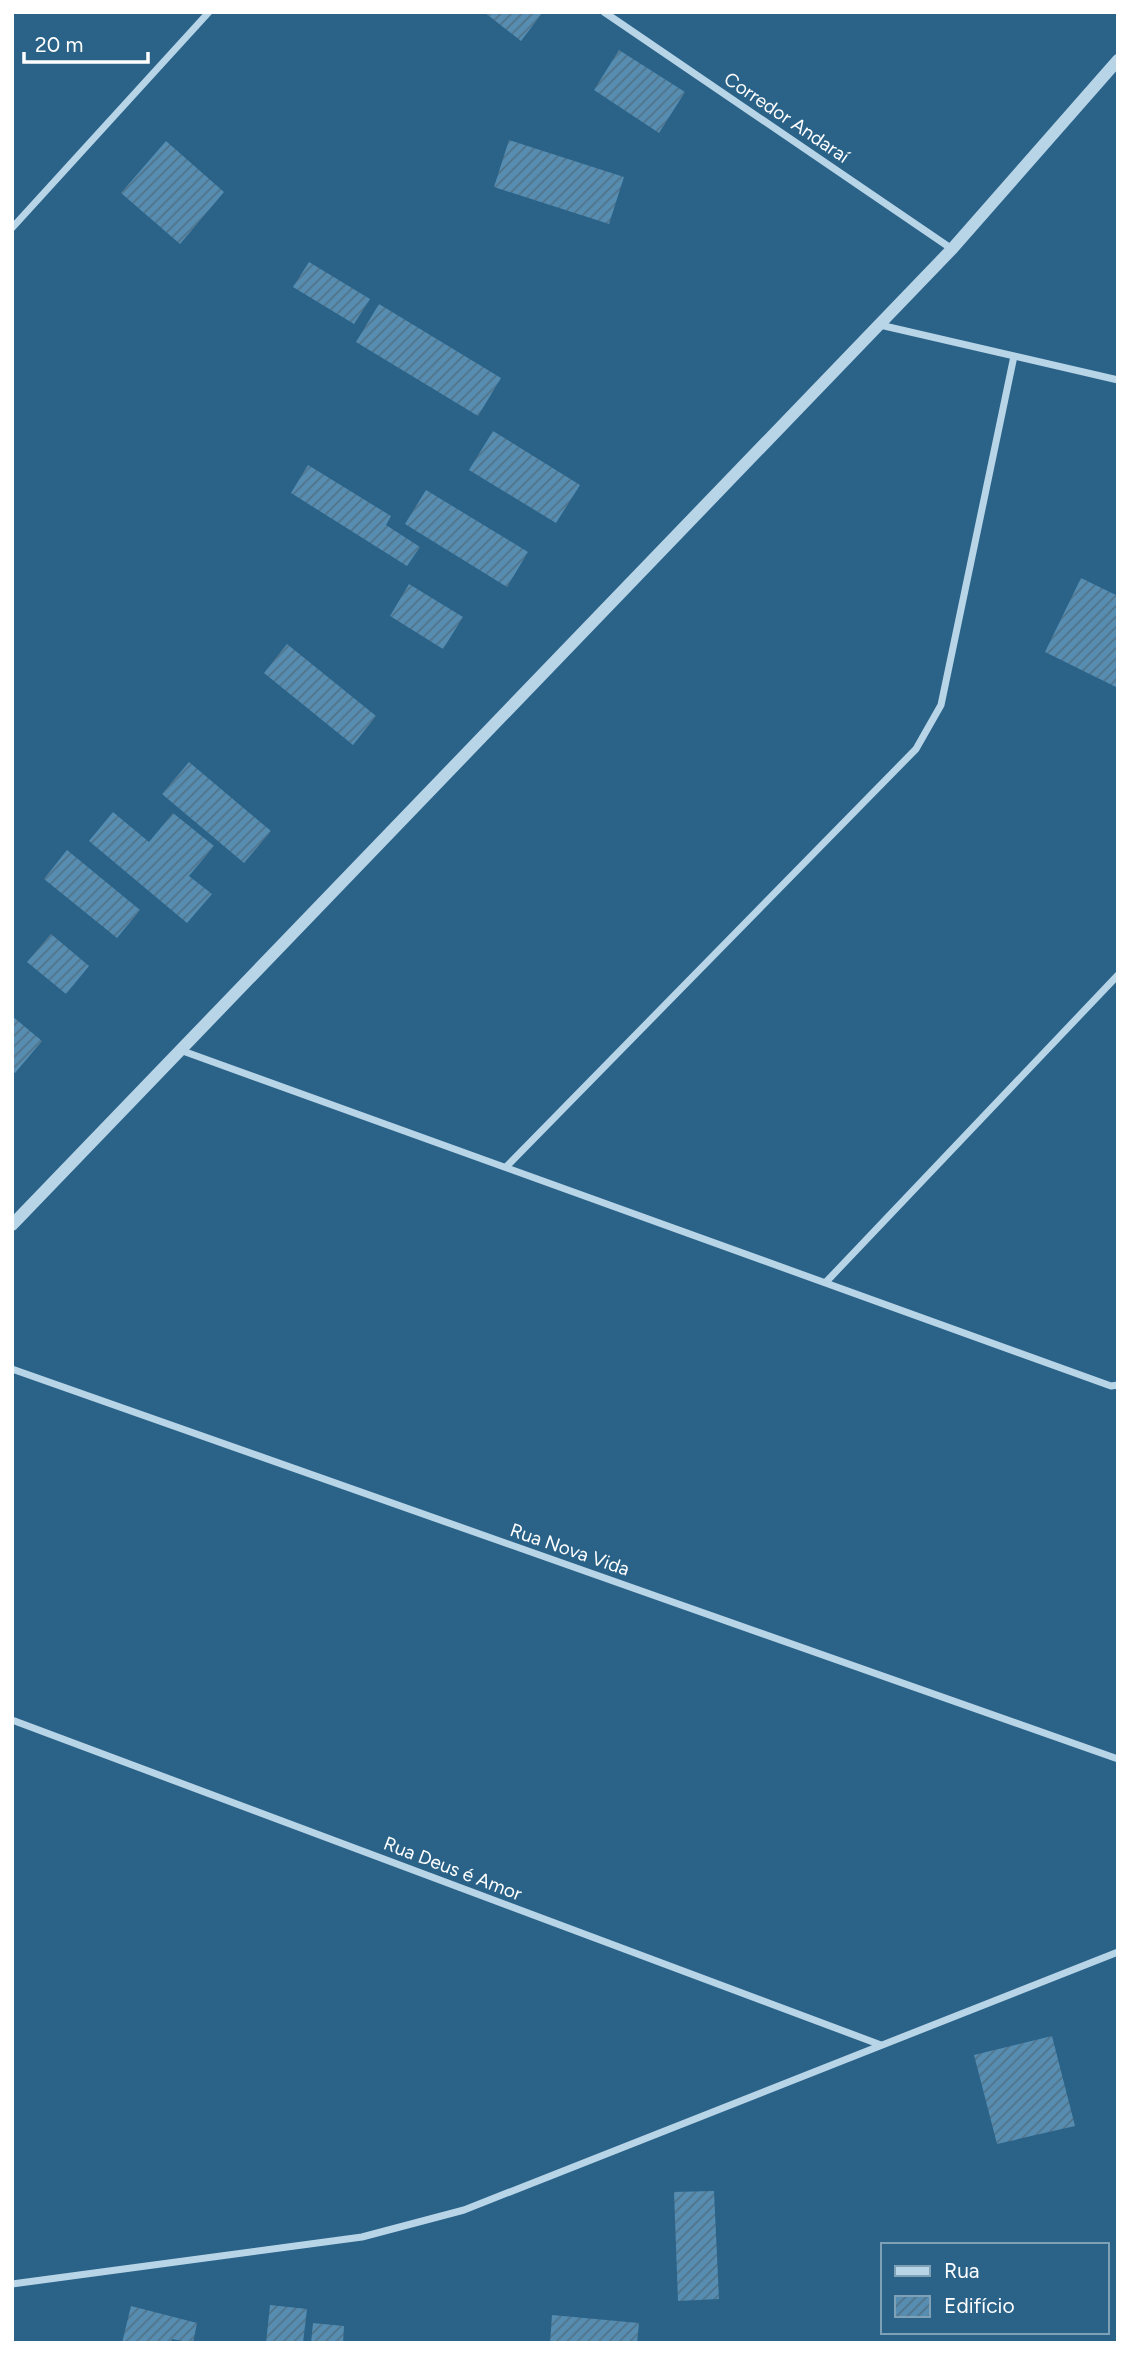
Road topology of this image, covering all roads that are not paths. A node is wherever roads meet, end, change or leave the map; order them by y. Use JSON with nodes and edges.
{"nodes":[{"id":1,"x":209,"y":12,"type":"edge"},
{"id":2,"x":604,"y":12,"type":"edge"},
{"id":3,"x":1118,"y":60,"type":"edge"},
{"id":4,"x":12,"y":228,"type":"edge"},
{"id":5,"x":952,"y":249,"type":"junction"},
{"id":6,"x":879,"y":325,"type":"junction"},
{"id":7,"x":1014,"y":356,"type":"junction"},
{"id":8,"x":1118,"y":380,"type":"edge"},
{"id":9,"x":1118,"y":975,"type":"edge"},
{"id":10,"x":180,"y":1050,"type":"junction"},
{"id":11,"x":506,"y":1167,"type":"junction"},
{"id":12,"x":12,"y":1225,"type":"edge"},
{"id":13,"x":827,"y":1281,"type":"junction"},
{"id":14,"x":12,"y":1369,"type":"edge"},
{"id":15,"x":1118,"y":1385,"type":"edge"},
{"id":16,"x":12,"y":1720,"type":"edge"},
{"id":17,"x":1118,"y":1759,"type":"edge"},
{"id":18,"x":1118,"y":1952,"type":"edge"},
{"id":19,"x":882,"y":2045,"type":"junction"},
{"id":20,"x":12,"y":2284,"type":"edge"}],
"edges":[{"from":1,"to":4,"type":"street"},
{"from":2,"to":5,"type":"street","name":"Corredor Andaraí"},
{"from":3,"to":5,"type":"street"},
{"from":5,"to":6,"type":"street"},
{"from":6,"to":7,"type":"street"},
{"from":6,"to":10,"type":"street"},
{"from":7,"to":8,"type":"street"},
{"from":7,"to":11,"type":"street"},
{"from":9,"to":13,"type":"street"},
{"from":10,"to":11,"type":"street"},
{"from":10,"to":12,"type":"street"},
{"from":11,"to":13,"type":"street"},
{"from":13,"to":15,"type":"street"},
{"from":14,"to":17,"type":"street","name":"Rua Nova Vida"},
{"from":16,"to":19,"type":"street","name":"Rua Deus é Amor"},
{"from":18,"to":19,"type":"street"},
{"from":19,"to":20,"type":"street"}]}
